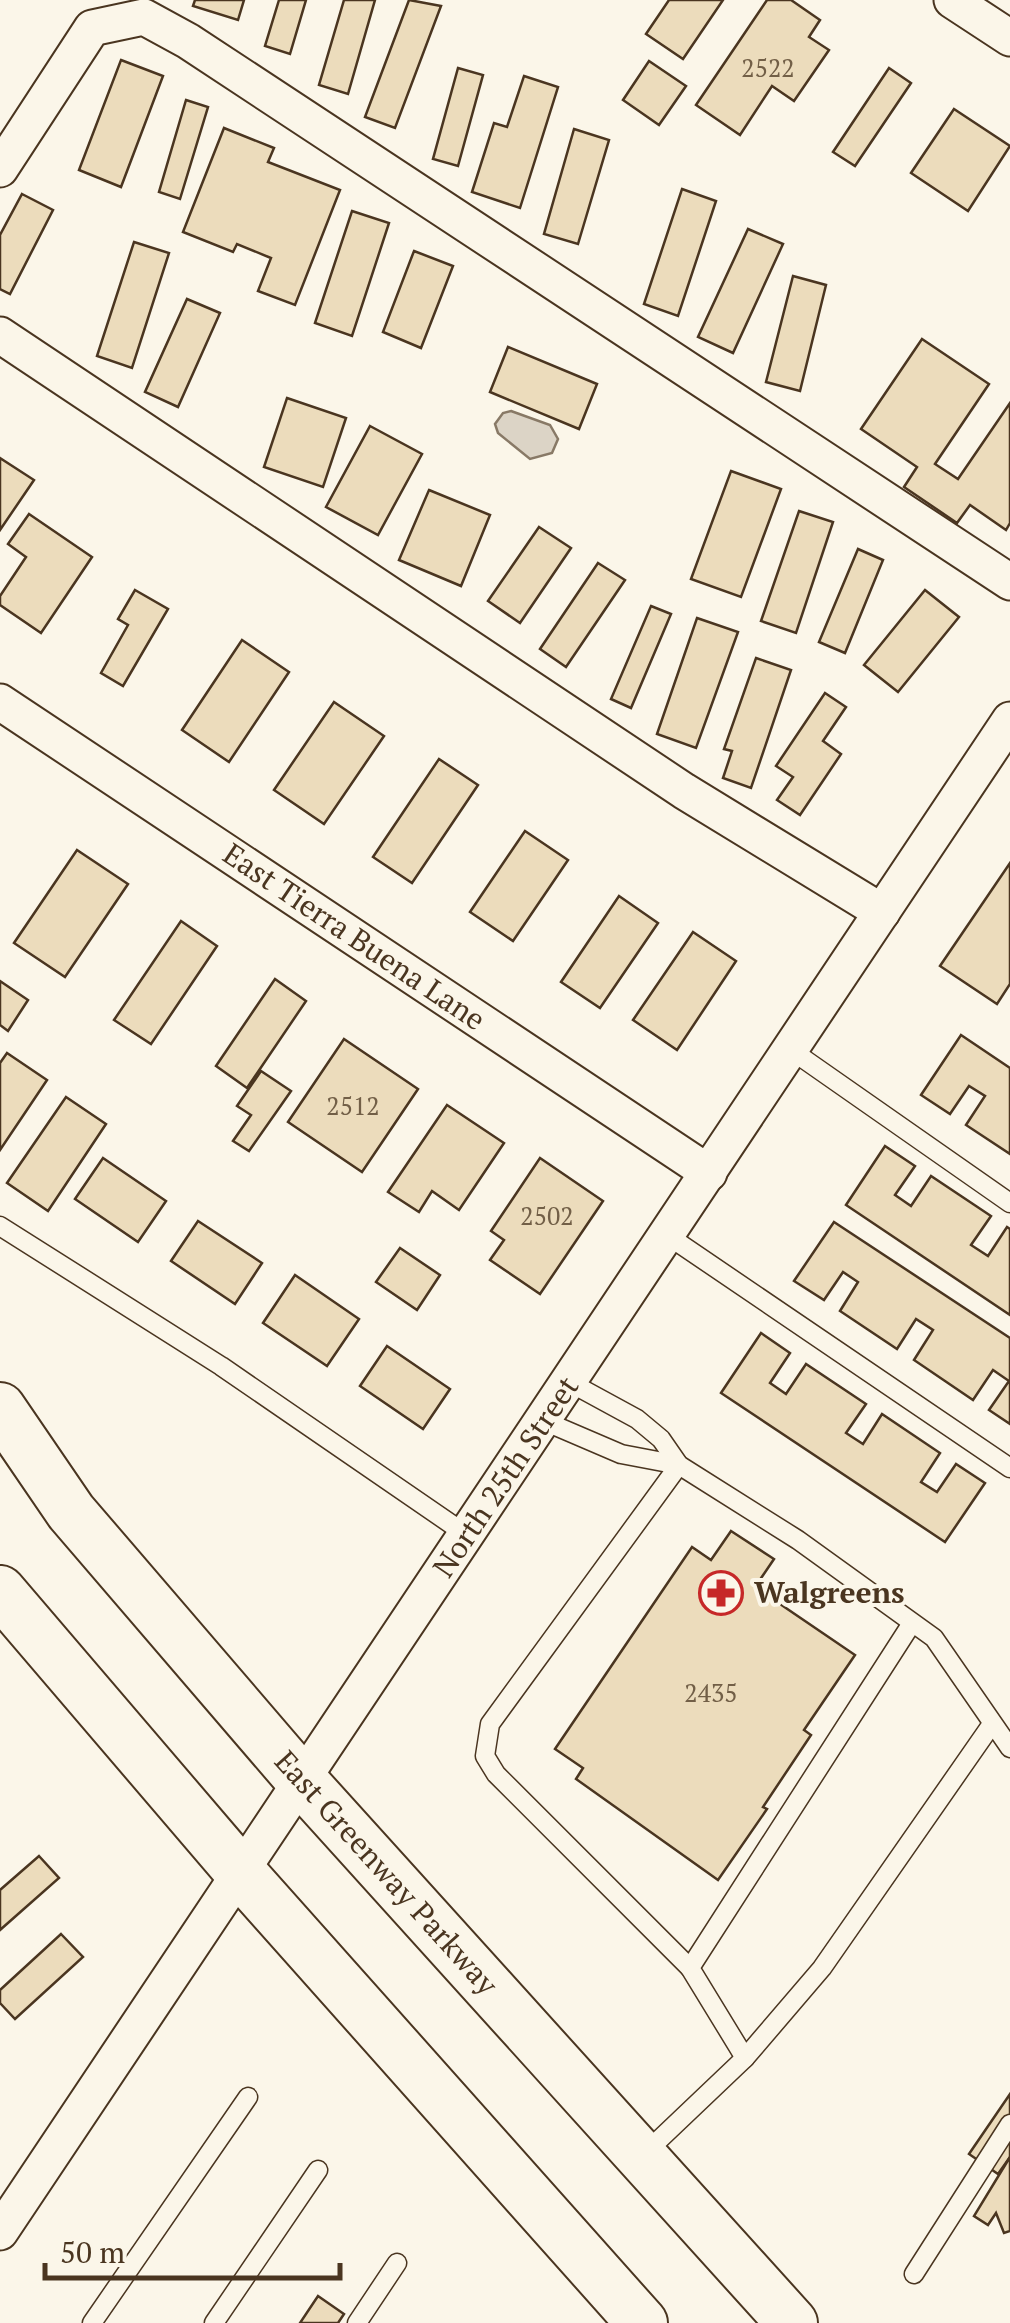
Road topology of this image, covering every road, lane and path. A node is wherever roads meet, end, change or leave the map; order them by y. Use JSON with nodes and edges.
{"nodes":[{"id":1,"x":952,"y":0,"type":"edge"},
{"id":2,"x":1010,"y":38,"type":"edge"},
{"id":3,"x":0,"y":169,"type":"edge"},
{"id":4,"x":0,"y":335,"type":"edge"},
{"id":5,"x":1010,"y":582,"type":"edge"},
{"id":6,"x":0,"y":702,"type":"edge"},
{"id":7,"x":1010,"y":720,"type":"edge"},
{"id":8,"x":882,"y":912,"type":"junction"},
{"id":9,"x":791,"y":1050,"type":"junction"},
{"id":10,"x":709,"y":1172,"type":"junction"},
{"id":11,"x":1010,"y":1203,"type":"edge"},
{"id":12,"x":0,"y":1226,"type":"edge"},
{"id":13,"x":668,"y":1235,"type":"junction"},
{"id":14,"x":569,"y":1382,"type":"junction"},
{"id":15,"x":0,"y":1408,"type":"edge"},
{"id":16,"x":544,"y":1421,"type":"junction"},
{"id":17,"x":680,"y":1465,"type":"junction"},
{"id":18,"x":1010,"y":1468,"type":"edge"},
{"id":19,"x":467,"y":1535,"type":"junction"},
{"id":20,"x":0,"y":1591,"type":"edge"},
{"id":21,"x":912,"y":1623,"type":"junction"},
{"id":22,"x":992,"y":1724,"type":"junction"},
{"id":23,"x":1010,"y":1748,"type":"edge"},
{"id":24,"x":302,"y":1781,"type":"junction"},
{"id":25,"x":242,"y":1874,"type":"junction"},
{"id":26,"x":690,"y":1968,"type":"junction"},
{"id":27,"x":745,"y":2058,"type":"junction"},
{"id":28,"x":248,"y":2096,"type":"dead end"},
{"id":29,"x":1010,"y":2124,"type":"edge"},
{"id":30,"x":642,"y":2156,"type":"junction"},
{"id":31,"x":318,"y":2170,"type":"dead end"},
{"id":32,"x":0,"y":2232,"type":"edge"},
{"id":33,"x":397,"y":2264,"type":"dead end"},
{"id":34,"x":914,"y":2274,"type":"dead end"},
{"id":35,"x":92,"y":2323,"type":"edge"},
{"id":36,"x":214,"y":2323,"type":"edge"},
{"id":37,"x":357,"y":2323,"type":"edge"},
{"id":38,"x":642,"y":2323,"type":"edge"},
{"id":39,"x":792,"y":2323,"type":"edge"}],
"edges":[{"from":1,"to":2,"type":"street"},
{"from":3,"to":5,"type":"street"},
{"from":4,"to":8,"type":"street"},
{"from":6,"to":10,"type":"street","name":"East Tierra Buena Lane"},
{"from":7,"to":8,"type":"street","name":"North 25th Street"},
{"from":8,"to":9,"type":"street","name":"North 25th Street"},
{"from":9,"to":10,"type":"street","name":"North 25th Street"},
{"from":9,"to":11,"type":"lane"},
{"from":10,"to":13,"type":"street","name":"North 25th Street"},
{"from":12,"to":19,"type":"lane"},
{"from":13,"to":14,"type":"street","name":"North 25th Street"},
{"from":13,"to":18,"type":"lane"},
{"from":14,"to":16,"type":"street","name":"North 25th Street"},
{"from":14,"to":17,"type":"lane"},
{"from":15,"to":24,"type":"main road","name":"East Greenway Parkway"},
{"from":16,"to":17,"type":"lane"},
{"from":16,"to":19,"type":"street","name":"North 25th Street"},
{"from":17,"to":21,"type":"lane"},
{"from":17,"to":26,"type":"lane"},
{"from":19,"to":24,"type":"street","name":"North 25th Street"},
{"from":20,"to":25,"type":"main road"},
{"from":21,"to":22,"type":"lane"},
{"from":21,"to":26,"type":"lane"},
{"from":22,"to":23,"type":"lane"},
{"from":22,"to":27,"type":"lane"},
{"from":24,"to":25,"type":"street","name":"North 25th Street"},
{"from":24,"to":30,"type":"main road","name":"East Greenway Parkway"},
{"from":25,"to":32,"type":"street","name":"North 25th Street"},
{"from":25,"to":38,"type":"main road"},
{"from":26,"to":27,"type":"lane"},
{"from":27,"to":30,"type":"lane"},
{"from":28,"to":35,"type":"lane"},
{"from":29,"to":34,"type":"lane"},
{"from":30,"to":39,"type":"main road","name":"East Greenway Parkway"},
{"from":31,"to":36,"type":"lane"},
{"from":33,"to":37,"type":"lane"}]}
